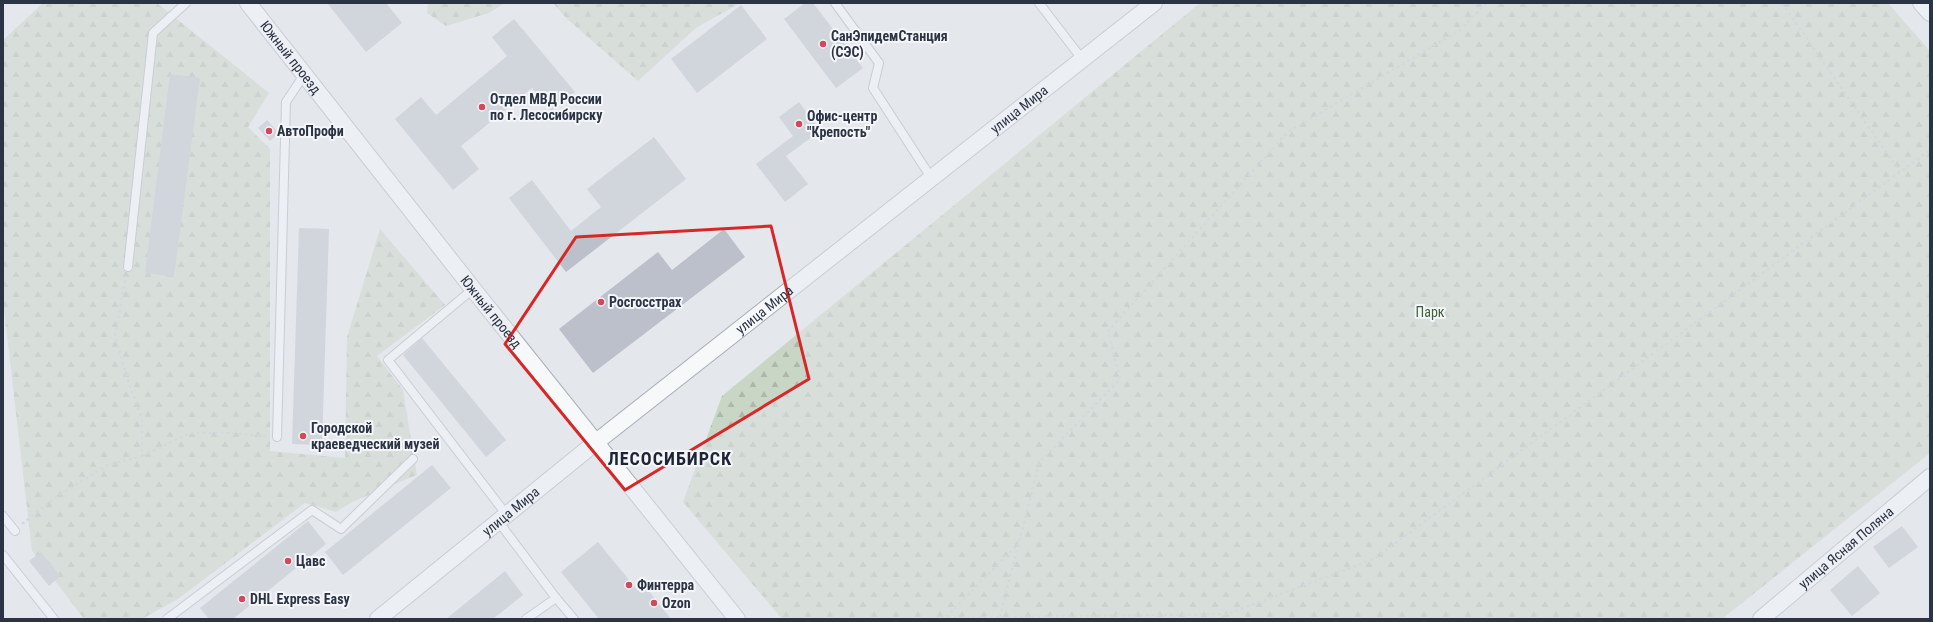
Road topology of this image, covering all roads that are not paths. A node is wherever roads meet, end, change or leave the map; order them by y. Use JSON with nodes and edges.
{"nodes":[{"id":1,"x":186,"y":3,"type":"edge"},
{"id":2,"x":835,"y":3,"type":"edge"},
{"id":3,"x":1039,"y":3,"type":"edge"},
{"id":4,"x":1154,"y":3,"type":"edge"},
{"id":5,"x":1921,"y":3,"type":"edge"},
{"id":6,"x":254,"y":5,"type":"edge"},
{"id":7,"x":1930,"y":13,"type":"edge"},
{"id":8,"x":1082,"y":58,"type":"junction"},
{"id":9,"x":304,"y":75,"type":"junction"},
{"id":10,"x":932,"y":179,"type":"junction"},
{"id":11,"x":128,"y":267,"type":"road end"},
{"id":12,"x":472,"y":289,"type":"junction"},
{"id":13,"x":277,"y":437,"type":"road end"},
{"id":14,"x":594,"y":443,"type":"junction"},
{"id":15,"x":413,"y":459,"type":"dead end"},
{"id":16,"x":1930,"y":477,"type":"edge"},
{"id":17,"x":3,"y":516,"type":"edge"},
{"id":18,"x":502,"y":518,"type":"junction"},
{"id":19,"x":15,"y":531,"type":"road end"},
{"id":20,"x":3,"y":555,"type":"edge"},
{"id":21,"x":556,"y":598,"type":"junction"},
{"id":22,"x":52,"y":618,"type":"edge"},
{"id":23,"x":167,"y":619,"type":"edge"},
{"id":24,"x":378,"y":619,"type":"edge"},
{"id":25,"x":526,"y":619,"type":"edge"},
{"id":26,"x":574,"y":619,"type":"edge"},
{"id":27,"x":737,"y":619,"type":"edge"},
{"id":28,"x":1761,"y":619,"type":"edge"}],
"edges":[{"from":1,"to":11,"type":"lane"},
{"from":2,"to":10,"type":"lane"},
{"from":3,"to":8,"type":"lane"},
{"from":4,"to":8,"type":"street","name":"улица Мира"},
{"from":5,"to":7,"type":"street"},
{"from":6,"to":9,"type":"street","name":"Южный проезд"},
{"from":8,"to":10,"type":"street","name":"улица Мира"},
{"from":9,"to":12,"type":"street","name":"Южный проезд"},
{"from":9,"to":13,"type":"lane"},
{"from":10,"to":14,"type":"street","name":"улица Мира"},
{"from":12,"to":14,"type":"street","name":"Южный проезд"},
{"from":12,"to":18,"type":"lane"},
{"from":14,"to":18,"type":"street","name":"улица Мира"},
{"from":14,"to":27,"type":"street","name":"Южный проезд"},
{"from":15,"to":23,"type":"lane"},
{"from":16,"to":28,"type":"street","name":"улица Ясная Поляна"},
{"from":17,"to":19,"type":"lane"},
{"from":18,"to":21,"type":"lane"},
{"from":18,"to":24,"type":"street","name":"улица Мира"},
{"from":20,"to":22,"type":"lane"},
{"from":21,"to":25,"type":"lane"},
{"from":21,"to":26,"type":"lane"}]}
